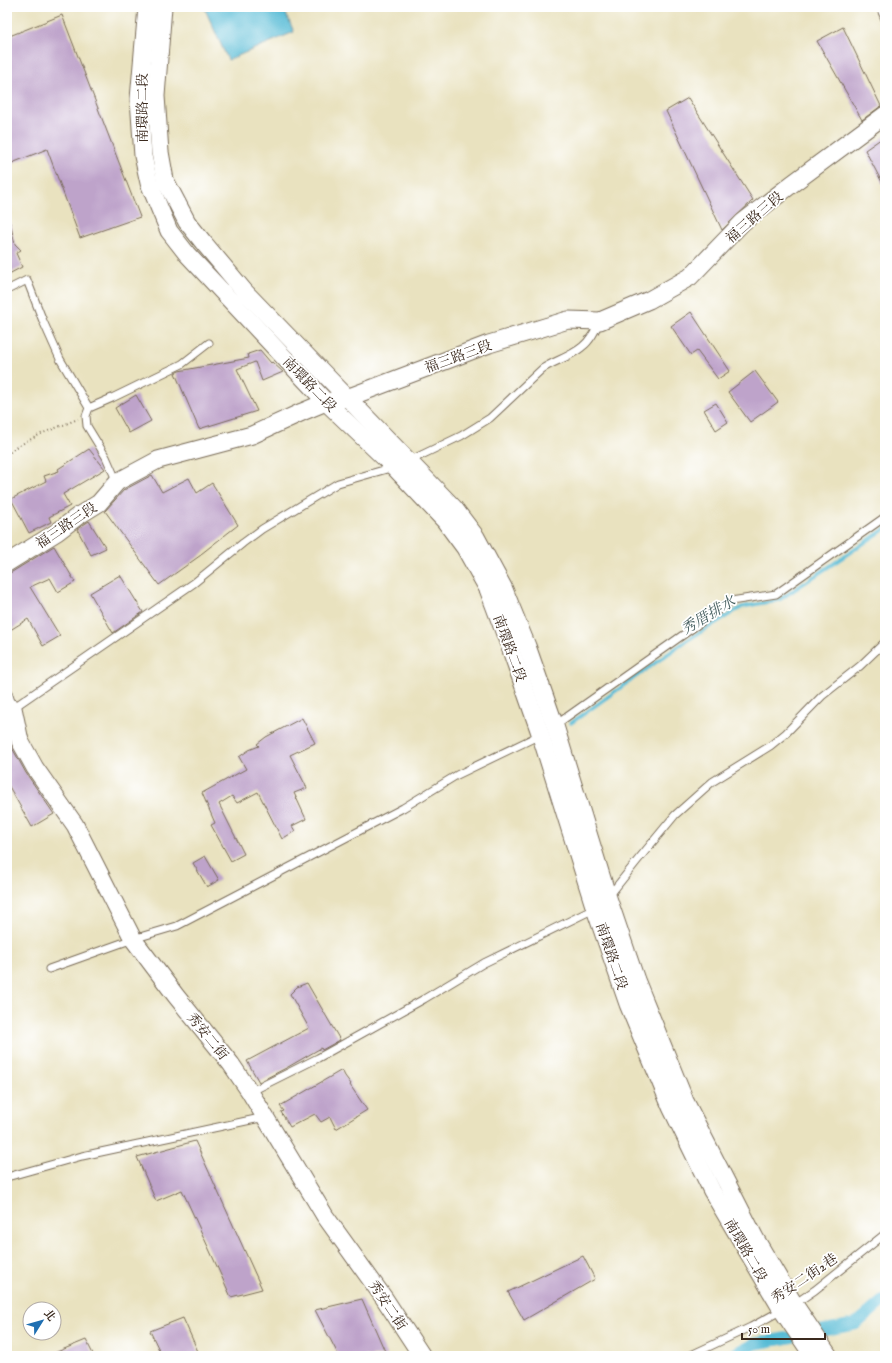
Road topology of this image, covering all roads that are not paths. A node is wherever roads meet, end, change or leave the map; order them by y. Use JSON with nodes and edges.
{"nodes":[{"id":1,"x":147,"y":7,"type":"edge"},
{"id":2,"x":163,"y":7,"type":"edge"},
{"id":3,"x":880,"y":7,"type":"edge"},
{"id":4,"x":885,"y":19,"type":"edge"},
{"id":5,"x":885,"y":115,"type":"edge"},
{"id":6,"x":7,"y":290,"type":"edge"},
{"id":7,"x":600,"y":321,"type":"junction"},
{"id":8,"x":209,"y":343,"type":"dead end"},
{"id":9,"x":347,"y":398,"type":"junction"},
{"id":10,"x":326,"y":402,"type":"junction"},
{"id":11,"x":89,"y":408,"type":"junction"},
{"id":12,"x":402,"y":464,"type":"junction"},
{"id":13,"x":117,"y":482,"type":"junction"},
{"id":14,"x":885,"y":517,"type":"edge"},
{"id":15,"x":7,"y":563,"type":"edge"},
{"id":16,"x":885,"y":642,"type":"edge"},
{"id":17,"x":7,"y":689,"type":"edge"},
{"id":18,"x":10,"y":710,"type":"edge"},
{"id":19,"x":548,"y":730,"type":"junction"},
{"id":20,"x":608,"y":898,"type":"junction"},
{"id":21,"x":595,"y":909,"type":"junction"},
{"id":22,"x":133,"y":939,"type":"junction"},
{"id":23,"x":49,"y":968,"type":"dead end"},
{"id":24,"x":250,"y":1092,"type":"junction"},
{"id":25,"x":265,"y":1117,"type":"junction"},
{"id":26,"x":7,"y":1177,"type":"edge"},
{"id":27,"x":885,"y":1234,"type":"edge"},
{"id":28,"x":788,"y":1307,"type":"junction"},
{"id":29,"x":422,"y":1356,"type":"edge"},
{"id":30,"x":689,"y":1356,"type":"edge"},
{"id":31,"x":813,"y":1356,"type":"edge"},
{"id":32,"x":829,"y":1356,"type":"edge"}],
"edges":[{"from":1,"to":10,"type":"street","name":"南環路二段"},
{"from":2,"to":9,"type":"street","name":"南環路二段"},
{"from":3,"to":4,"type":"lane"},
{"from":5,"to":7,"type":"street","name":"福三路三段"},
{"from":6,"to":11,"type":"lane"},
{"from":7,"to":9,"type":"street","name":"福三路三段"},
{"from":7,"to":12,"type":"lane"},
{"from":8,"to":11,"type":"lane"},
{"from":9,"to":10,"type":"street","name":"福三路三段"},
{"from":9,"to":12,"type":"street","name":"南環路二段"},
{"from":10,"to":12,"type":"street","name":"南環路二段"},
{"from":10,"to":13,"type":"street","name":"福三路三段"},
{"from":11,"to":13,"type":"lane"},
{"from":12,"to":18,"type":"lane"},
{"from":12,"to":19,"type":"street","name":"南環路二段"},
{"from":13,"to":15,"type":"street","name":"福三路三段"},
{"from":14,"to":19,"type":"lane"},
{"from":16,"to":20,"type":"lane"},
{"from":17,"to":18,"type":"lane"},
{"from":18,"to":22,"type":"street","name":"秀安二街"},
{"from":19,"to":20,"type":"street","name":"南環路二段"},
{"from":19,"to":21,"type":"street","name":"南環路二段"},
{"from":19,"to":22,"type":"lane"},
{"from":20,"to":21,"type":"lane"},
{"from":20,"to":28,"type":"street","name":"南環路二段"},
{"from":21,"to":24,"type":"lane"},
{"from":21,"to":28,"type":"street","name":"南環路二段"},
{"from":22,"to":23,"type":"lane"},
{"from":22,"to":24,"type":"street","name":"秀安二街"},
{"from":24,"to":25,"type":"street","name":"秀安二街"},
{"from":25,"to":26,"type":"lane"},
{"from":25,"to":29,"type":"street","name":"秀安二街"},
{"from":27,"to":28,"type":"lane","name":"秀安二街2巷"},
{"from":28,"to":30,"type":"lane","name":"秀安二街2巷"},
{"from":28,"to":31,"type":"street","name":"南環路二段"},
{"from":28,"to":32,"type":"street","name":"南環路二段"}]}
